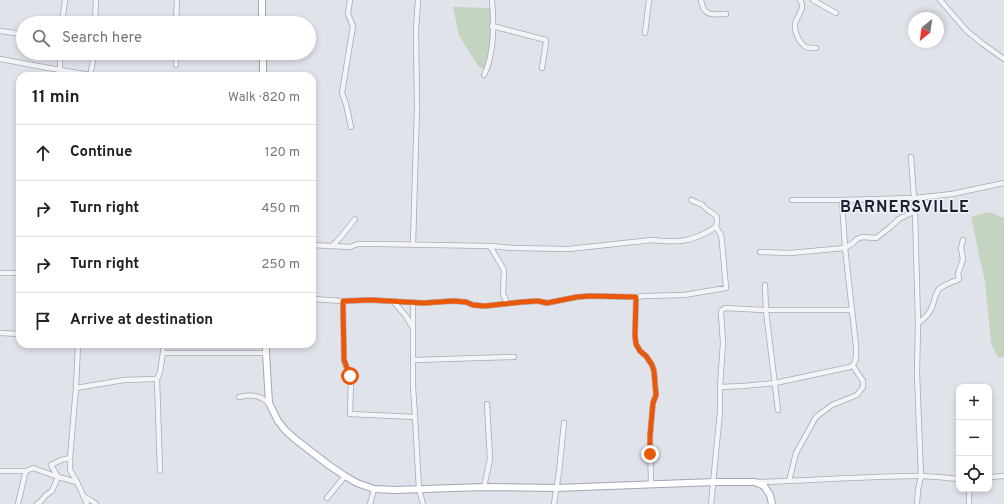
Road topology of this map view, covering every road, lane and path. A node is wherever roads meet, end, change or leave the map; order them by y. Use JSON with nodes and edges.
{"nodes":[{"id":1,"x":65,"y":0,"type":"edge"},
{"id":2,"x":96,"y":0,"type":"edge"},
{"id":3,"x":177,"y":0,"type":"edge"},
{"id":4,"x":262,"y":0,"type":"edge"},
{"id":5,"x":350,"y":0,"type":"edge"},
{"id":6,"x":418,"y":0,"type":"edge"},
{"id":7,"x":492,"y":0,"type":"edge"},
{"id":8,"x":649,"y":0,"type":"edge"},
{"id":9,"x":701,"y":0,"type":"edge"},
{"id":10,"x":800,"y":0,"type":"edge"},
{"id":11,"x":813,"y":0,"type":"edge"},
{"id":12,"x":940,"y":0,"type":"edge"},
{"id":13,"x":836,"y":13,"type":"dead end"},
{"id":14,"x":726,"y":14,"type":"dead end"},
{"id":15,"x":63,"y":16,"type":"edge"},
{"id":16,"x":95,"y":16,"type":"edge"},
{"id":17,"x":176,"y":16,"type":"edge"},
{"id":18,"x":262,"y":16,"type":"edge"},
{"id":19,"x":492,"y":26,"type":"junction"},
{"id":20,"x":0,"y":30,"type":"edge"},
{"id":21,"x":645,"y":32,"type":"dead end"},
{"id":22,"x":16,"y":33,"type":"edge"},
{"id":23,"x":816,"y":48,"type":"dead end"},
{"id":24,"x":0,"y":59,"type":"edge"},
{"id":25,"x":1004,"y":59,"type":"edge"},
{"id":26,"x":60,"y":60,"type":"edge"},
{"id":27,"x":93,"y":60,"type":"edge"},
{"id":28,"x":176,"y":60,"type":"edge"},
{"id":29,"x":263,"y":60,"type":"edge"},
{"id":30,"x":176,"y":65,"type":"dead end"},
{"id":31,"x":542,"y":68,"type":"dead end"},
{"id":32,"x":60,"y":70,"type":"junction"},
{"id":33,"x":70,"y":72,"type":"edge"},
{"id":34,"x":91,"y":72,"type":"edge"},
{"id":35,"x":263,"y":72,"type":"edge"},
{"id":36,"x":484,"y":75,"type":"dead end"},
{"id":37,"x":351,"y":127,"type":"dead end"},
{"id":38,"x":911,"y":157,"type":"dead end"},
{"id":39,"x":1004,"y":184,"type":"edge"},
{"id":40,"x":915,"y":198,"type":"junction"},
{"id":41,"x":691,"y":200,"type":"dead end"},
{"id":42,"x":792,"y":200,"type":"dead end"},
{"id":43,"x":842,"y":200,"type":"junction"},
{"id":44,"x":915,"y":211,"type":"junction"},
{"id":45,"x":355,"y":219,"type":"dead end"},
{"id":46,"x":716,"y":227,"type":"junction"},
{"id":47,"x":963,"y":240,"type":"dead end"},
{"id":48,"x":413,"y":244,"type":"junction"},
{"id":49,"x":316,"y":245,"type":"edge"},
{"id":50,"x":332,"y":246,"type":"junction"},
{"id":51,"x":490,"y":246,"type":"junction"},
{"id":52,"x":845,"y":248,"type":"junction"},
{"id":53,"x":760,"y":252,"type":"dead end"},
{"id":54,"x":0,"y":273,"type":"edge"},
{"id":55,"x":16,"y":273,"type":"edge"},
{"id":56,"x":765,"y":285,"type":"dead end"},
{"id":57,"x":636,"y":297,"type":"junction"},
{"id":58,"x":316,"y":299,"type":"edge"},
{"id":59,"x":343,"y":301,"type":"junction"},
{"id":60,"x":393,"y":301,"type":"junction"},
{"id":61,"x":508,"y":302,"type":"junction"},
{"id":62,"x":413,"y":303,"type":"junction"},
{"id":63,"x":766,"y":310,"type":"junction"},
{"id":64,"x":852,"y":310,"type":"junction"},
{"id":65,"x":918,"y":323,"type":"junction"},
{"id":66,"x":413,"y":328,"type":"junction"},
{"id":67,"x":0,"y":333,"type":"edge"},
{"id":68,"x":16,"y":334,"type":"edge"},
{"id":69,"x":78,"y":348,"type":"edge"},
{"id":70,"x":163,"y":348,"type":"edge"},
{"id":71,"x":266,"y":348,"type":"edge"},
{"id":72,"x":163,"y":353,"type":"junction"},
{"id":73,"x":266,"y":353,"type":"junction"},
{"id":74,"x":514,"y":357,"type":"dead end"},
{"id":75,"x":414,"y":360,"type":"junction"},
{"id":76,"x":853,"y":366,"type":"junction"},
{"id":77,"x":157,"y":379,"type":"junction"},
{"id":78,"x":775,"y":383,"type":"junction"},
{"id":79,"x":720,"y":387,"type":"junction"},
{"id":80,"x":76,"y":388,"type":"junction"},
{"id":81,"x":239,"y":397,"type":"dead end"},
{"id":82,"x":270,"y":403,"type":"junction"},
{"id":83,"x":488,"y":404,"type":"dead end"},
{"id":84,"x":778,"y":410,"type":"dead end"},
{"id":85,"x":415,"y":417,"type":"junction"},
{"id":86,"x":564,"y":423,"type":"dead end"},
{"id":87,"x":70,"y":458,"type":"junction"},
{"id":88,"x":0,"y":471,"type":"edge"},
{"id":89,"x":26,"y":471,"type":"junction"},
{"id":90,"x":160,"y":471,"type":"dead end"},
{"id":91,"x":345,"y":476,"type":"junction"},
{"id":92,"x":921,"y":476,"type":"junction"},
{"id":93,"x":1004,"y":476,"type":"edge"},
{"id":94,"x":58,"y":477,"type":"junction"},
{"id":95,"x":992,"y":477,"type":"edge"},
{"id":96,"x":956,"y":479,"type":"edge"},
{"id":97,"x":789,"y":481,"type":"junction"},
{"id":98,"x":77,"y":482,"type":"junction"},
{"id":99,"x":714,"y":482,"type":"junction"},
{"id":100,"x":754,"y":482,"type":"junction"},
{"id":101,"x":651,"y":484,"type":"junction"},
{"id":102,"x":484,"y":487,"type":"junction"},
{"id":103,"x":556,"y":488,"type":"junction"},
{"id":104,"x":419,"y":489,"type":"junction"},
{"id":105,"x":374,"y":490,"type":"junction"},
{"id":106,"x":969,"y":492,"type":"edge"},
{"id":107,"x":84,"y":497,"type":"junction"},
{"id":108,"x":327,"y":498,"type":"dead end"},
{"id":109,"x":18,"y":504,"type":"edge"},
{"id":110,"x":37,"y":504,"type":"edge"},
{"id":111,"x":87,"y":504,"type":"edge"},
{"id":112,"x":96,"y":504,"type":"edge"},
{"id":113,"x":370,"y":504,"type":"edge"},
{"id":114,"x":423,"y":504,"type":"edge"},
{"id":115,"x":554,"y":504,"type":"edge"},
{"id":116,"x":711,"y":504,"type":"edge"},
{"id":117,"x":772,"y":504,"type":"edge"},
{"id":118,"x":917,"y":504,"type":"edge"},
{"id":119,"x":969,"y":504,"type":"edge"}],
"edges":[{"from":1,"to":15,"type":"street"},
{"from":2,"to":16,"type":"street"},
{"from":3,"to":17,"type":"street"},
{"from":4,"to":18,"type":"main road"},
{"from":5,"to":37,"type":"street"},
{"from":6,"to":48,"type":"street"},
{"from":7,"to":19,"type":"street"},
{"from":8,"to":21,"type":"street"},
{"from":9,"to":14,"type":"street"},
{"from":10,"to":23,"type":"street"},
{"from":11,"to":13,"type":"street"},
{"from":12,"to":25,"type":"street"},
{"from":19,"to":31,"type":"street"},
{"from":19,"to":36,"type":"street"},
{"from":20,"to":22,"type":"street"},
{"from":24,"to":32,"type":"street"},
{"from":26,"to":32,"type":"street"},
{"from":27,"to":34,"type":"street"},
{"from":28,"to":30,"type":"street"},
{"from":29,"to":35,"type":"main road"},
{"from":32,"to":33,"type":"street"},
{"from":38,"to":40,"type":"street"},
{"from":39,"to":40,"type":"street"},
{"from":40,"to":43,"type":"street"},
{"from":40,"to":44,"type":"street"},
{"from":41,"to":46,"type":"street"},
{"from":42,"to":43,"type":"street"},
{"from":43,"to":52,"type":"street"},
{"from":44,"to":52,"type":"street"},
{"from":44,"to":65,"type":"street"},
{"from":45,"to":50,"type":"street"},
{"from":46,"to":51,"type":"street"},
{"from":46,"to":57,"type":"street"},
{"from":47,"to":65,"type":"street"},
{"from":48,"to":50,"type":"street"},
{"from":48,"to":51,"type":"street"},
{"from":49,"to":50,"type":"street"},
{"from":51,"to":61,"type":"street"},
{"from":52,"to":53,"type":"street"},
{"from":52,"to":64,"type":"street"},
{"from":54,"to":55,"type":"street"},
{"from":56,"to":63,"type":"street"},
{"from":57,"to":61,"type":"street"},
{"from":57,"to":101,"type":"street"},
{"from":58,"to":59,"type":"street"},
{"from":59,"to":60,"type":"street"},
{"from":59,"to":85,"type":"street"},
{"from":60,"to":62,"type":"street"},
{"from":60,"to":66,"type":"street"},
{"from":61,"to":62,"type":"street"},
{"from":62,"to":66,"type":"street"},
{"from":63,"to":64,"type":"street"},
{"from":63,"to":78,"type":"street"},
{"from":63,"to":79,"type":"street"},
{"from":64,"to":76,"type":"street"},
{"from":65,"to":92,"type":"street"},
{"from":66,"to":75,"type":"street"},
{"from":67,"to":68,"type":"street"},
{"from":69,"to":80,"type":"street"},
{"from":70,"to":72,"type":"street"},
{"from":71,"to":73,"type":"main road"},
{"from":72,"to":73,"type":"street"},
{"from":72,"to":77,"type":"street"},
{"from":73,"to":82,"type":"main road"},
{"from":74,"to":75,"type":"street"},
{"from":75,"to":85,"type":"street"},
{"from":76,"to":78,"type":"street"},
{"from":76,"to":97,"type":"street"},
{"from":77,"to":80,"type":"street"},
{"from":77,"to":90,"type":"street"},
{"from":78,"to":79,"type":"street"},
{"from":78,"to":84,"type":"street"},
{"from":79,"to":99,"type":"street"},
{"from":80,"to":87,"type":"street"},
{"from":81,"to":82,"type":"street"},
{"from":82,"to":91,"type":"main road"},
{"from":83,"to":102,"type":"street"},
{"from":85,"to":104,"type":"street"},
{"from":86,"to":103,"type":"street"},
{"from":87,"to":94,"type":"street"},
{"from":87,"to":98,"type":"street"},
{"from":88,"to":89,"type":"street"},
{"from":89,"to":94,"type":"street"},
{"from":89,"to":109,"type":"street"},
{"from":91,"to":105,"type":"main road"},
{"from":91,"to":108,"type":"street"},
{"from":92,"to":96,"type":"street"},
{"from":92,"to":97,"type":"street"},
{"from":92,"to":118,"type":"street"},
{"from":93,"to":95,"type":"street"},
{"from":94,"to":98,"type":"street"},
{"from":94,"to":110,"type":"street"},
{"from":97,"to":100,"type":"street"},
{"from":98,"to":107,"type":"street"},
{"from":99,"to":100,"type":"main road"},
{"from":99,"to":101,"type":"main road"},
{"from":99,"to":116,"type":"street"},
{"from":100,"to":117,"type":"main road"},
{"from":101,"to":103,"type":"main road"},
{"from":102,"to":103,"type":"main road"},
{"from":102,"to":104,"type":"main road"},
{"from":103,"to":115,"type":"street"},
{"from":104,"to":105,"type":"main road"},
{"from":104,"to":114,"type":"street"},
{"from":105,"to":113,"type":"street"},
{"from":106,"to":119,"type":"street"},
{"from":107,"to":111,"type":"street"},
{"from":107,"to":112,"type":"street"}]}
